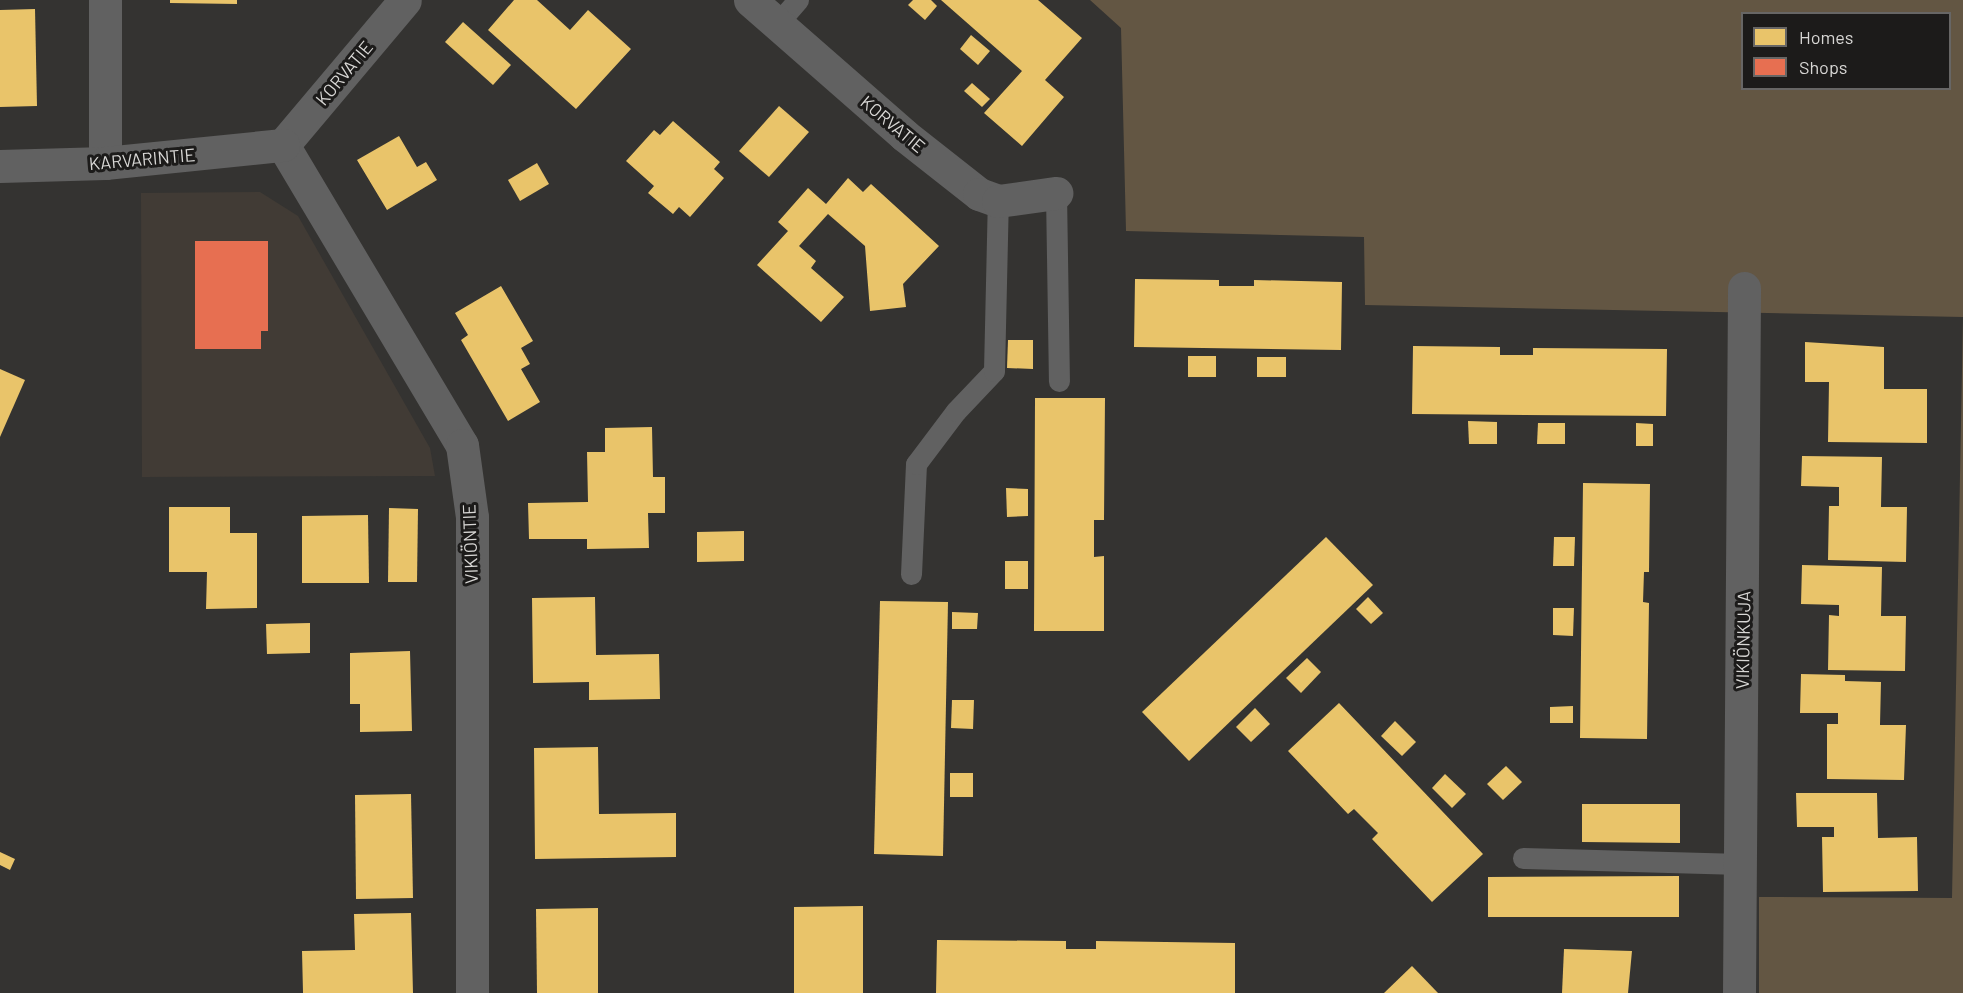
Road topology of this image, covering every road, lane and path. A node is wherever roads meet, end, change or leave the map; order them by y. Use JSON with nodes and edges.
{"nodes":[{"id":1,"x":105,"y":0,"type":"edge"},
{"id":2,"x":405,"y":0,"type":"edge"},
{"id":3,"x":750,"y":0,"type":"edge"},
{"id":4,"x":788,"y":12,"type":"edge"},
{"id":5,"x":283,"y":145,"type":"junction"},
{"id":6,"x":105,"y":163,"type":"junction"},
{"id":7,"x":0,"y":166,"type":"edge"},
{"id":8,"x":1056,"y":193,"type":"joint"},
{"id":9,"x":998,"y":201,"type":"junction"},
{"id":10,"x":1744,"y":288,"type":"dead end"},
{"id":11,"x":1059,"y":381,"type":"dead end"},
{"id":12,"x":911,"y":574,"type":"dead end"},
{"id":13,"x":1523,"y":858,"type":"dead end"},
{"id":14,"x":1741,"y":864,"type":"junction"},
{"id":15,"x":472,"y":993,"type":"edge"},
{"id":16,"x":1739,"y":993,"type":"edge"}],
"edges":[{"from":1,"to":6,"type":"street"},
{"from":2,"to":5,"type":"street","name":"KORVATIE"},
{"from":3,"to":4,"type":"street","name":"KORVATIE"},
{"from":4,"to":9,"type":"street","name":"KORVATIE"},
{"from":5,"to":6,"type":"street","name":"KARVARINTIE"},
{"from":5,"to":15,"type":"street","name":"VIKIÖNTIE"},
{"from":6,"to":7,"type":"street","name":"KARVARINTIE"},
{"from":8,"to":9,"type":"street"},
{"from":8,"to":11,"type":"lane"},
{"from":9,"to":12,"type":"lane"},
{"from":10,"to":14,"type":"street","name":"VIKIÖNKUJA"},
{"from":13,"to":14,"type":"lane"},
{"from":14,"to":16,"type":"street","name":"VIKIÖNKUJA"}]}
